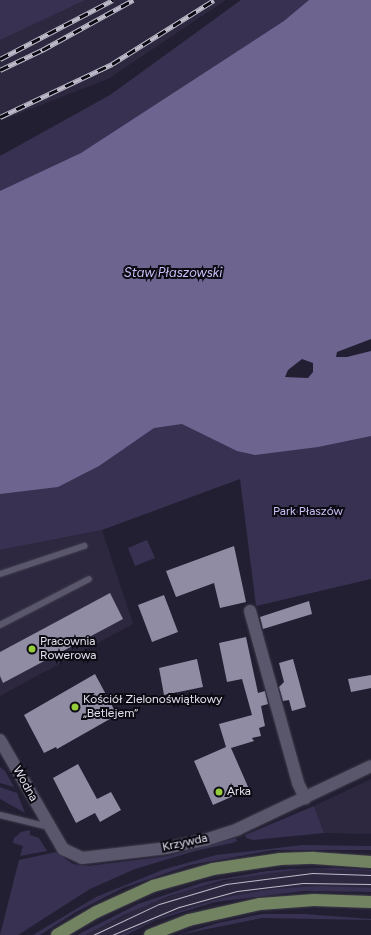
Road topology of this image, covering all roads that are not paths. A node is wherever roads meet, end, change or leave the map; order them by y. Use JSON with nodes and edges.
{"nodes":[{"id":1,"x":84,"y":546,"type":"dead end"},
{"id":2,"x":0,"y":574,"type":"edge"},
{"id":3,"x":89,"y":578,"type":"dead end"},
{"id":4,"x":250,"y":611,"type":"dead end"},
{"id":5,"x":0,"y":625,"type":"edge"},
{"id":6,"x":0,"y":740,"type":"edge"},
{"id":7,"x":371,"y":766,"type":"edge"},
{"id":8,"x":305,"y":798,"type":"junction"},
{"id":9,"x":0,"y":815,"type":"edge"},
{"id":10,"x":49,"y":827,"type":"junction"},
{"id":11,"x":371,"y":862,"type":"edge"},
{"id":12,"x":371,"y":902,"type":"edge"},
{"id":13,"x":57,"y":935,"type":"edge"},
{"id":14,"x":150,"y":935,"type":"edge"}],
"edges":[{"from":1,"to":2,"type":"lane"},
{"from":3,"to":5,"type":"lane"},
{"from":4,"to":8,"type":"street"},
{"from":6,"to":10,"type":"street","name":"Wodna"},
{"from":7,"to":8,"type":"street","name":"Krzywda"},
{"from":8,"to":10,"type":"street","name":"Krzywda"},
{"from":9,"to":10,"type":"lane"},
{"from":11,"to":13,"type":"main road"},
{"from":12,"to":14,"type":"main road"}]}
